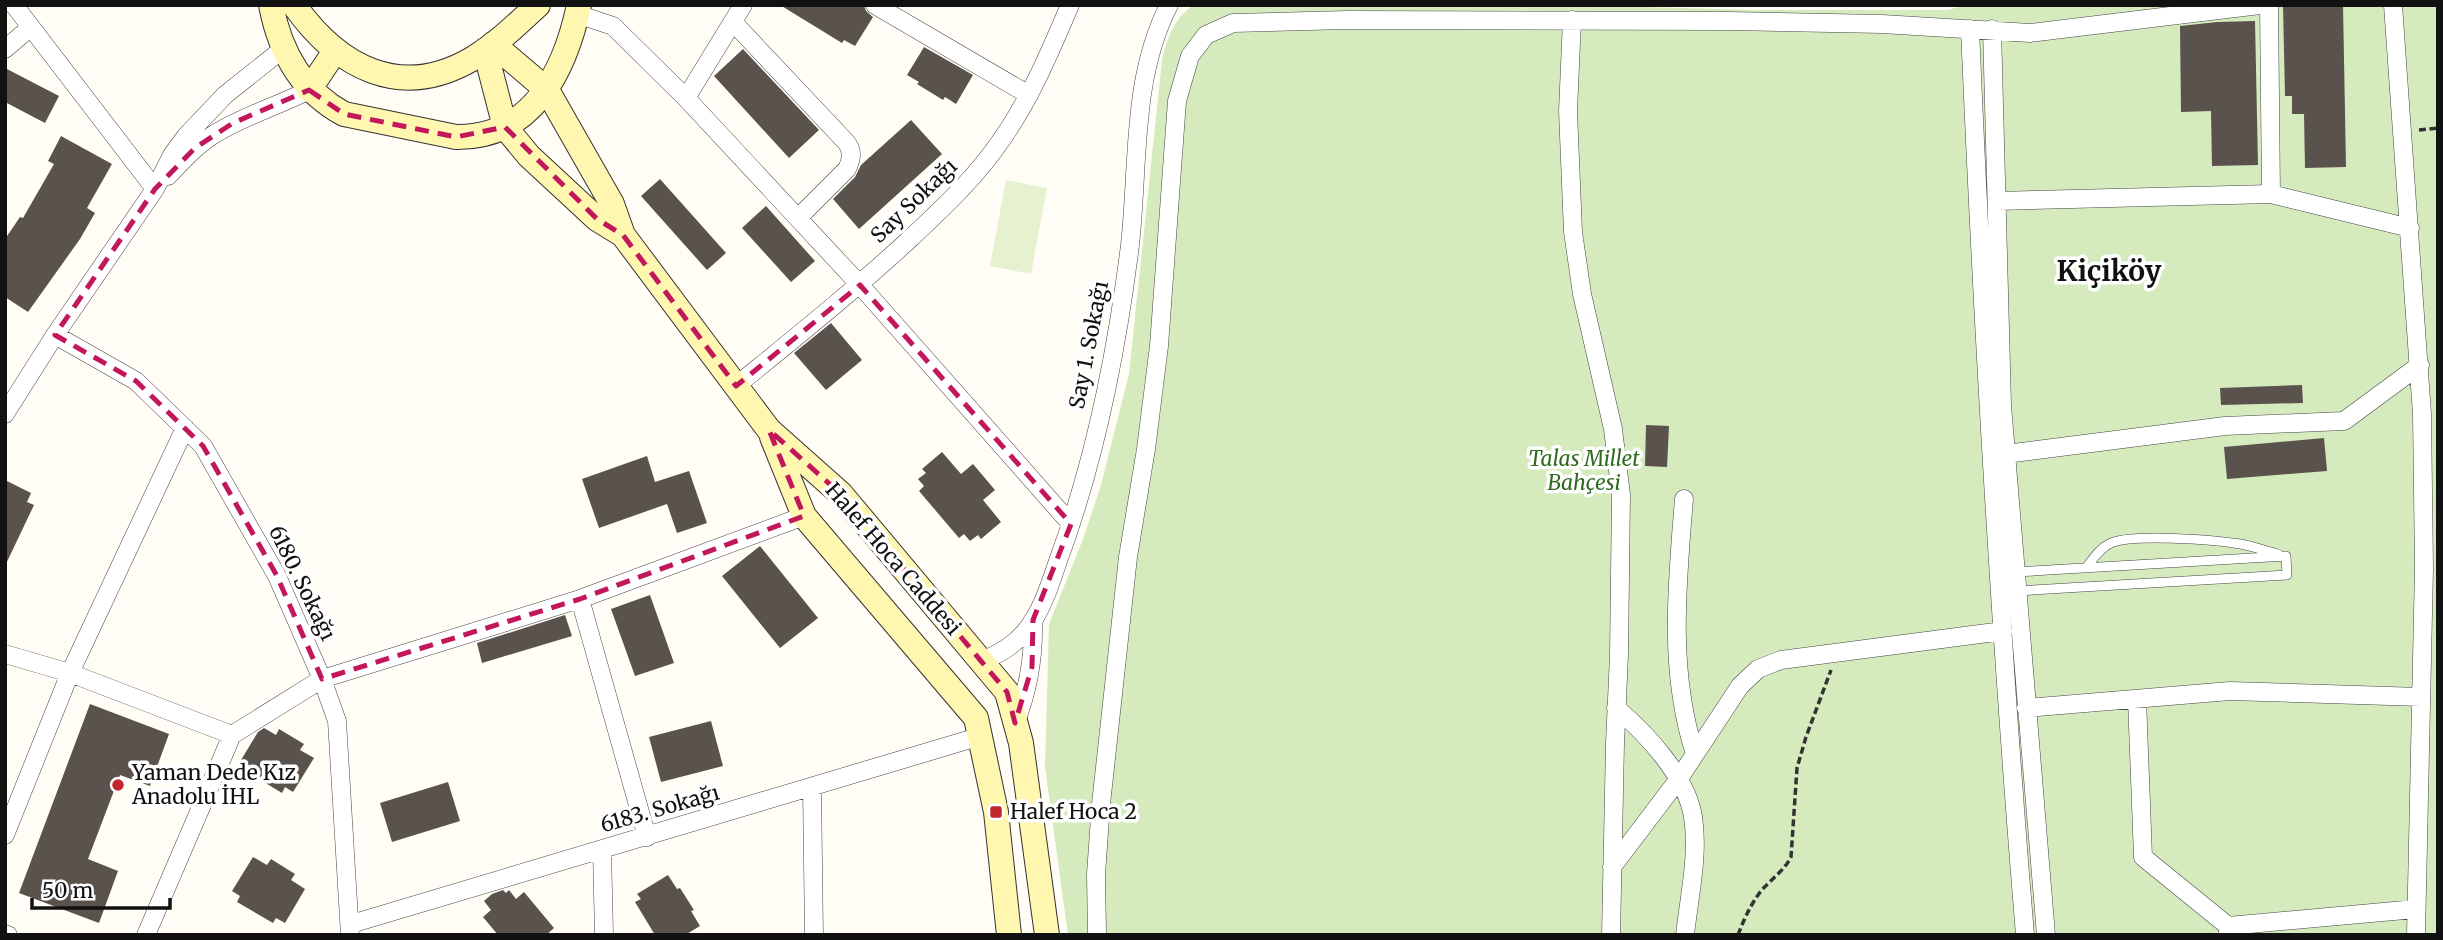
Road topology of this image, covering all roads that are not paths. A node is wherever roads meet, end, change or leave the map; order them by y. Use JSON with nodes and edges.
{"nodes":[{"id":1,"x":14,"y":5,"type":"edge"},
{"id":2,"x":271,"y":5,"type":"edge"},
{"id":3,"x":294,"y":5,"type":"edge"},
{"id":4,"x":538,"y":5,"type":"edge"},
{"id":5,"x":743,"y":5,"type":"edge"},
{"id":6,"x":875,"y":5,"type":"edge"},
{"id":7,"x":1070,"y":5,"type":"edge"},
{"id":8,"x":1169,"y":5,"type":"edge"},
{"id":9,"x":2260,"y":5,"type":"edge"},
{"id":10,"x":2269,"y":5,"type":"edge"},
{"id":11,"x":2393,"y":5,"type":"edge"},
{"id":12,"x":578,"y":10,"type":"edge"},
{"id":13,"x":1572,"y":20,"type":"junction"},
{"id":14,"x":733,"y":22,"type":"junction"},
{"id":15,"x":31,"y":27,"type":"junction"},
{"id":16,"x":1970,"y":29,"type":"junction"},
{"id":17,"x":1992,"y":29,"type":"junction"},
{"id":18,"x":328,"y":45,"type":"junction"},
{"id":19,"x":489,"y":47,"type":"junction"},
{"id":20,"x":284,"y":48,"type":"junction"},
{"id":21,"x":5,"y":49,"type":"edge"},
{"id":22,"x":309,"y":90,"type":"junction"},
{"id":23,"x":547,"y":90,"type":"junction"},
{"id":24,"x":1029,"y":95,"type":"junction"},
{"id":25,"x":686,"y":97,"type":"junction"},
{"id":26,"x":505,"y":127,"type":"junction"},
{"id":27,"x":155,"y":188,"type":"junction"},
{"id":28,"x":2271,"y":194,"type":"junction"},
{"id":29,"x":1997,"y":201,"type":"junction"},
{"id":30,"x":798,"y":218,"type":"junction"},
{"id":31,"x":2410,"y":228,"type":"junction"},
{"id":32,"x":623,"y":235,"type":"junction"},
{"id":33,"x":860,"y":285,"type":"junction"},
{"id":34,"x":55,"y":335,"type":"junction"},
{"id":35,"x":2420,"y":365,"type":"junction"},
{"id":36,"x":736,"y":386,"type":"junction"},
{"id":37,"x":5,"y":414,"type":"edge"},
{"id":38,"x":185,"y":428,"type":"junction"},
{"id":39,"x":769,"y":430,"type":"junction"},
{"id":40,"x":2006,"y":454,"type":"junction"},
{"id":41,"x":1684,"y":499,"type":"dead end"},
{"id":42,"x":804,"y":516,"type":"junction"},
{"id":43,"x":1071,"y":524,"type":"junction"},
{"id":44,"x":2286,"y":556,"type":"junction"},
{"id":45,"x":2086,"y":568,"type":"junction"},
{"id":46,"x":2015,"y":572,"type":"junction"},
{"id":47,"x":2017,"y":591,"type":"junction"},
{"id":48,"x":580,"y":599,"type":"junction"},
{"id":49,"x":1033,"y":620,"type":"junction"},
{"id":50,"x":2003,"y":631,"type":"junction"},
{"id":51,"x":5,"y":654,"type":"edge"},
{"id":52,"x":981,"y":661,"type":"junction"},
{"id":53,"x":70,"y":673,"type":"junction"},
{"id":54,"x":322,"y":679,"type":"junction"},
{"id":55,"x":2421,"y":697,"type":"junction"},
{"id":56,"x":2137,"y":699,"type":"junction"},
{"id":57,"x":1616,"y":708,"type":"junction"},
{"id":58,"x":2026,"y":708,"type":"junction"},
{"id":59,"x":1015,"y":723,"type":"junction"},
{"id":60,"x":232,"y":735,"type":"junction"},
{"id":61,"x":981,"y":736,"type":"junction"},
{"id":62,"x":1695,"y":754,"type":"junction"},
{"id":63,"x":1678,"y":780,"type":"junction"},
{"id":64,"x":811,"y":788,"type":"junction"},
{"id":65,"x":5,"y":835,"type":"edge"},
{"id":66,"x":647,"y":837,"type":"junction"},
{"id":67,"x":602,"y":850,"type":"junction"},
{"id":68,"x":1612,"y":867,"type":"junction"},
{"id":69,"x":2416,"y":909,"type":"junction"},
{"id":70,"x":351,"y":930,"type":"edge"},
{"id":71,"x":2228,"y":930,"type":"edge"},
{"id":72,"x":146,"y":935,"type":"edge"},
{"id":73,"x":604,"y":935,"type":"edge"},
{"id":74,"x":814,"y":935,"type":"edge"},
{"id":75,"x":1009,"y":935,"type":"edge"},
{"id":76,"x":1047,"y":935,"type":"edge"},
{"id":77,"x":1097,"y":935,"type":"edge"},
{"id":78,"x":1611,"y":935,"type":"edge"},
{"id":79,"x":1685,"y":935,"type":"edge"},
{"id":80,"x":2025,"y":935,"type":"edge"},
{"id":81,"x":2046,"y":935,"type":"edge"},
{"id":82,"x":2416,"y":935,"type":"edge"}],
"edges":[{"from":1,"to":15,"type":"street"},
{"from":2,"to":20,"type":"main road"},
{"from":3,"to":18,"type":"main road"},
{"from":4,"to":19,"type":"main road"},
{"from":5,"to":14,"type":"street"},
{"from":6,"to":24,"type":"street"},
{"from":7,"to":24,"type":"street","name":"Say Sokağı"},
{"from":8,"to":43,"type":"street","name":"Say 1. Sokağı"},
{"from":9,"to":17,"type":"street"},
{"from":10,"to":28,"type":"street"},
{"from":11,"to":31,"type":"street"},
{"from":12,"to":23,"type":"main road"},
{"from":12,"to":25,"type":"street"},
{"from":13,"to":16,"type":"street"},
{"from":13,"to":57,"type":"street"},
{"from":13,"to":77,"type":"street"},
{"from":14,"to":25,"type":"street"},
{"from":14,"to":30,"type":"street"},
{"from":15,"to":21,"type":"street"},
{"from":15,"to":27,"type":"street"},
{"from":16,"to":17,"type":"street"},
{"from":16,"to":50,"type":"street"},
{"from":17,"to":29,"type":"street"},
{"from":18,"to":19,"type":"main road"},
{"from":18,"to":20,"type":"main road"},
{"from":18,"to":22,"type":"main road"},
{"from":19,"to":23,"type":"main road"},
{"from":19,"to":26,"type":"main road"},
{"from":20,"to":22,"type":"main road"},
{"from":20,"to":27,"type":"street"},
{"from":22,"to":26,"type":"main road"},
{"from":22,"to":27,"type":"street"},
{"from":23,"to":26,"type":"main road"},
{"from":23,"to":32,"type":"main road"},
{"from":24,"to":33,"type":"street","name":"Say Sokağı"},
{"from":25,"to":30,"type":"street"},
{"from":26,"to":32,"type":"main road"},
{"from":27,"to":34,"type":"street"},
{"from":28,"to":29,"type":"street"},
{"from":28,"to":31,"type":"street"},
{"from":29,"to":40,"type":"street"},
{"from":30,"to":33,"type":"street"},
{"from":31,"to":35,"type":"street"},
{"from":32,"to":36,"type":"main road"},
{"from":33,"to":36,"type":"street","name":"Say Sokağı"},
{"from":33,"to":43,"type":"street"},
{"from":34,"to":37,"type":"street"},
{"from":34,"to":38,"type":"street","name":"6180. Sokağı"},
{"from":35,"to":40,"type":"street"},
{"from":35,"to":55,"type":"street"},
{"from":36,"to":39,"type":"main road"},
{"from":38,"to":53,"type":"street"},
{"from":38,"to":54,"type":"street","name":"6180. Sokağı"},
{"from":39,"to":42,"type":"main road","name":"Halef Hoca Caddesi"},
{"from":39,"to":52,"type":"main road","name":"Halef Hoca Caddesi"},
{"from":40,"to":46,"type":"street"},
{"from":41,"to":62,"type":"street"},
{"from":42,"to":48,"type":"street"},
{"from":42,"to":61,"type":"main road","name":"Halef Hoca Caddesi"},
{"from":43,"to":49,"type":"street","name":"Say 1. Sokağı"},
{"from":44,"to":45,"type":"lane"},
{"from":44,"to":45,"type":"lane"},
{"from":44,"to":47,"type":"lane"},
{"from":45,"to":46,"type":"lane"},
{"from":46,"to":47,"type":"street"},
{"from":47,"to":58,"type":"street"},
{"from":48,"to":54,"type":"street"},
{"from":48,"to":66,"type":"street"},
{"from":49,"to":52,"type":"street","name":"Say 1. Sokağı"},
{"from":49,"to":59,"type":"street"},
{"from":50,"to":62,"type":"street"},
{"from":50,"to":80,"type":"street"},
{"from":51,"to":53,"type":"street"},
{"from":52,"to":59,"type":"main road","name":"Halef Hoca Caddesi"},
{"from":53,"to":60,"type":"street"},
{"from":53,"to":65,"type":"street"},
{"from":54,"to":60,"type":"street"},
{"from":54,"to":70,"type":"street","name":"6180. Sokağı"},
{"from":55,"to":56,"type":"street"},
{"from":55,"to":69,"type":"street"},
{"from":56,"to":58,"type":"street"},
{"from":56,"to":71,"type":"street"},
{"from":57,"to":63,"type":"street"},
{"from":57,"to":68,"type":"street"},
{"from":58,"to":81,"type":"street"},
{"from":59,"to":76,"type":"main road","name":"Halef Hoca Caddesi"},
{"from":60,"to":72,"type":"street"},
{"from":61,"to":64,"type":"street","name":"6183. Sokağı"},
{"from":61,"to":75,"type":"main road","name":"Halef Hoca Caddesi"},
{"from":62,"to":63,"type":"street"},
{"from":63,"to":68,"type":"street"},
{"from":63,"to":79,"type":"street"},
{"from":64,"to":66,"type":"street","name":"6183. Sokağı"},
{"from":64,"to":74,"type":"street"},
{"from":66,"to":67,"type":"street","name":"6183. Sokağı"},
{"from":67,"to":70,"type":"street","name":"6183. Sokağı"},
{"from":67,"to":73,"type":"street"},
{"from":68,"to":78,"type":"street"},
{"from":69,"to":71,"type":"street"},
{"from":69,"to":82,"type":"street"}]}
